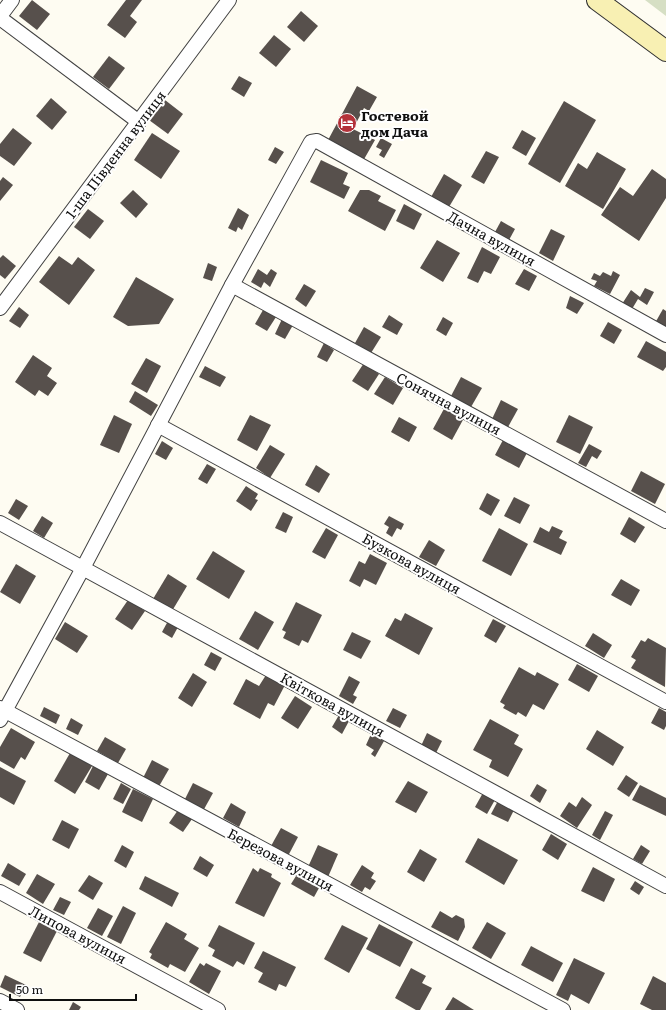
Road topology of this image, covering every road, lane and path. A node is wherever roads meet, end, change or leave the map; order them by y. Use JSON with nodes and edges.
{"nodes":[{"id":1,"x":12,"y":0,"type":"edge"},
{"id":2,"x":230,"y":0,"type":"edge"},
{"id":3,"x":597,"y":0,"type":"edge"},
{"id":4,"x":0,"y":17,"type":"edge"},
{"id":5,"x":666,"y":52,"type":"edge"},
{"id":6,"x":139,"y":122,"type":"junction"},
{"id":7,"x":232,"y":285,"type":"junction"},
{"id":8,"x":0,"y":308,"type":"edge"},
{"id":9,"x":666,"y":335,"type":"edge"},
{"id":10,"x":158,"y":425,"type":"junction"},
{"id":11,"x":666,"y":521,"type":"edge"},
{"id":12,"x":0,"y":523,"type":"edge"},
{"id":13,"x":83,"y":568,"type":"junction"},
{"id":14,"x":666,"y":702,"type":"edge"},
{"id":15,"x":2,"y":713,"type":"edge"},
{"id":16,"x":666,"y":886,"type":"edge"},
{"id":17,"x":0,"y":892,"type":"edge"},
{"id":18,"x":0,"y":1000,"type":"edge"},
{"id":19,"x":17,"y":1010,"type":"edge"},
{"id":20,"x":218,"y":1010,"type":"edge"},
{"id":21,"x":563,"y":1010,"type":"edge"}],
"edges":[{"from":1,"to":4,"type":"street"},
{"from":2,"to":6,"type":"street","name":"1-ша Південна вулиця"},
{"from":3,"to":5,"type":"main road"},
{"from":4,"to":6,"type":"street"},
{"from":6,"to":8,"type":"street","name":"1-ша Південна вулиця"},
{"from":7,"to":9,"type":"street","name":"Дачна вулиця"},
{"from":7,"to":10,"type":"street"},
{"from":7,"to":11,"type":"street","name":"Сонячна вулиця"},
{"from":10,"to":13,"type":"street"},
{"from":10,"to":14,"type":"street","name":"Бузкова вулиця"},
{"from":12,"to":13,"type":"street","name":"Квіткова вулиця"},
{"from":13,"to":15,"type":"street"},
{"from":13,"to":16,"type":"street","name":"Квіткова вулиця"},
{"from":15,"to":21,"type":"street","name":"Березова вулиця"},
{"from":17,"to":20,"type":"street","name":"Липова вулиця"},
{"from":18,"to":19,"type":"street"}]}
